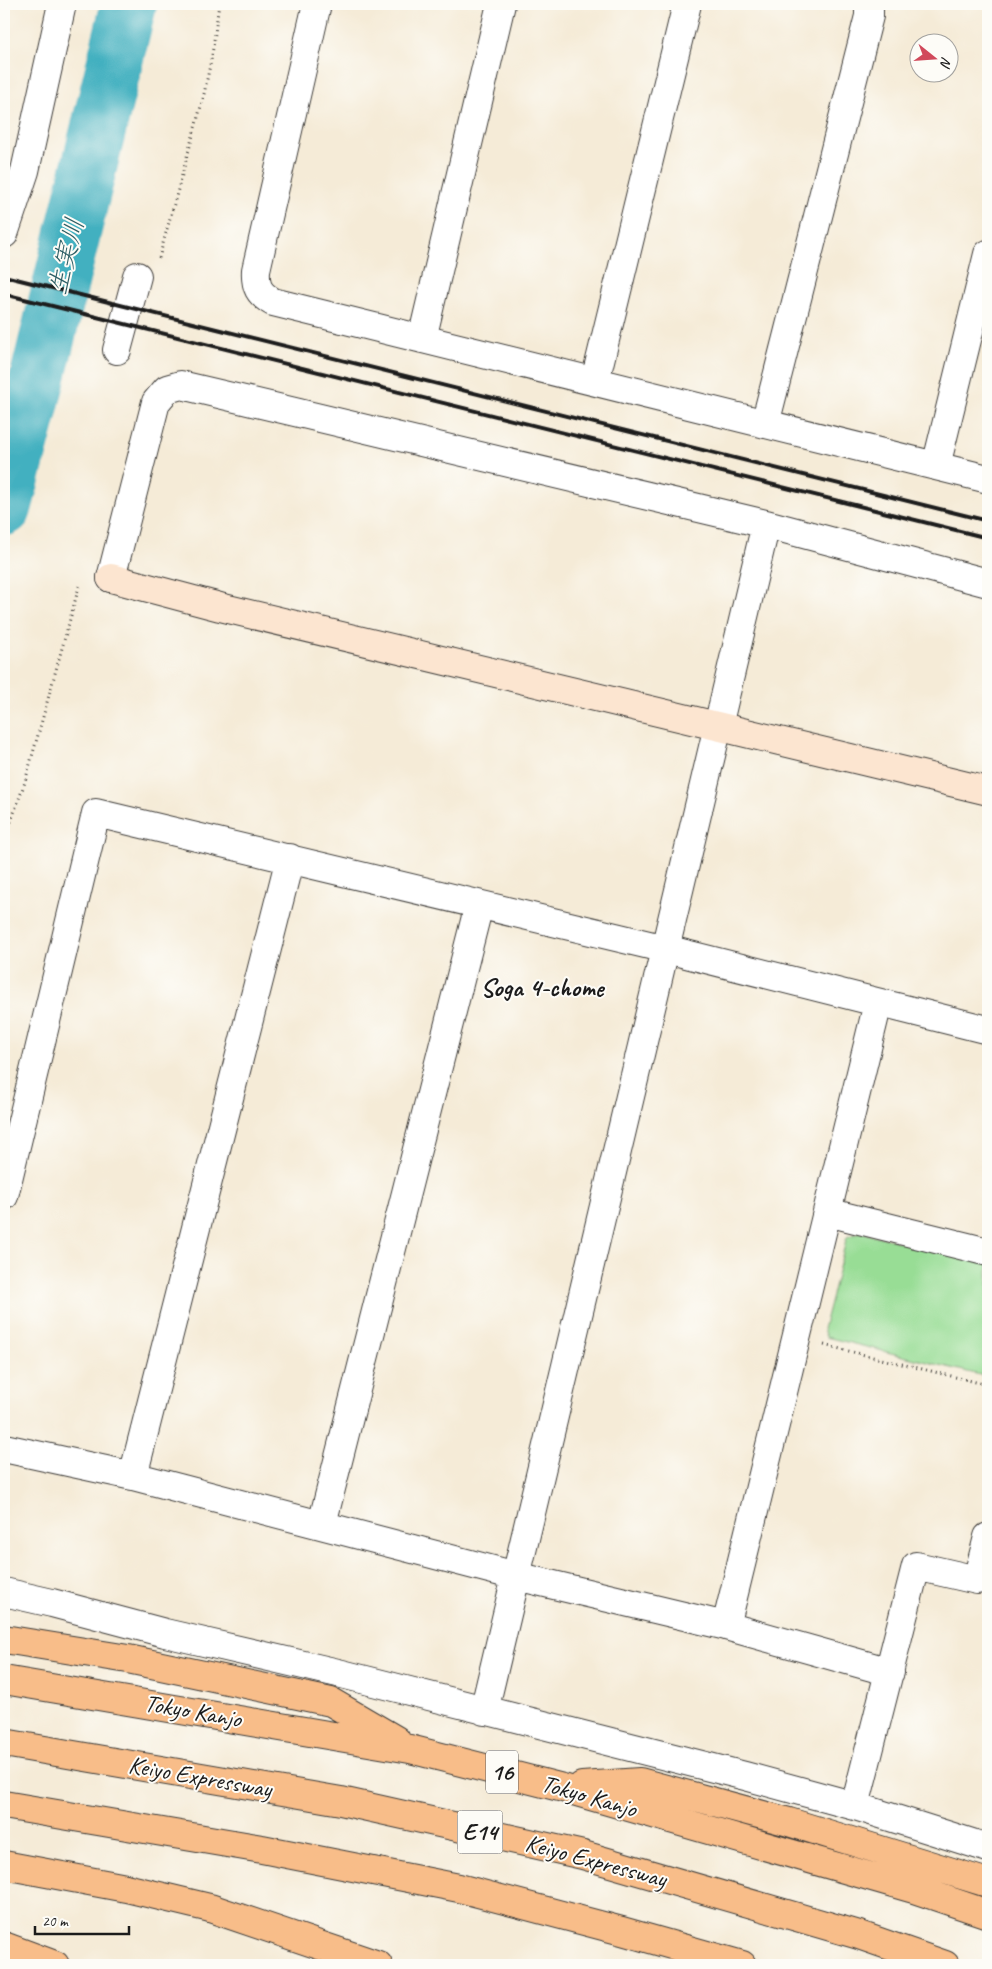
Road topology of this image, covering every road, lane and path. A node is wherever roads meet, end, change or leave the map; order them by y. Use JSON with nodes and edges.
{"nodes":[{"id":1,"x":62,"y":4,"type":"edge"},
{"id":2,"x":219,"y":4,"type":"edge"},
{"id":3,"x":317,"y":4,"type":"edge"},
{"id":4,"x":501,"y":4,"type":"edge"},
{"id":5,"x":687,"y":4,"type":"edge"},
{"id":6,"x":869,"y":4,"type":"edge"},
{"id":7,"x":4,"y":234,"type":"edge"},
{"id":8,"x":147,"y":269,"type":"joint"},
{"id":9,"x":986,"y":272,"type":"edge"},
{"id":10,"x":422,"y":339,"type":"junction"},
{"id":11,"x":117,"y":350,"type":"dead end"},
{"id":12,"x":595,"y":381,"type":"junction"},
{"id":13,"x":765,"y":424,"type":"junction"},
{"id":14,"x":936,"y":466,"type":"junction"},
{"id":15,"x":988,"y":479,"type":"edge"},
{"id":16,"x":766,"y":524,"type":"junction"},
{"id":17,"x":83,"y":574,"type":"dead end"},
{"id":18,"x":988,"y":584,"type":"edge"},
{"id":19,"x":718,"y":727,"type":"junction"},
{"id":20,"x":988,"y":791,"type":"edge"},
{"id":21,"x":4,"y":841,"type":"edge"},
{"id":22,"x":290,"y":858,"type":"junction"},
{"id":23,"x":478,"y":904,"type":"junction"},
{"id":24,"x":666,"y":949,"type":"junction"},
{"id":25,"x":878,"y":1003,"type":"junction"},
{"id":26,"x":988,"y":1030,"type":"edge"},
{"id":27,"x":4,"y":1196,"type":"edge"},
{"id":28,"x":827,"y":1212,"type":"junction"},
{"id":29,"x":988,"y":1252,"type":"edge"},
{"id":30,"x":796,"y":1339,"type":"junction"},
{"id":31,"x":988,"y":1385,"type":"edge"},
{"id":32,"x":4,"y":1448,"type":"edge"},
{"id":33,"x":133,"y":1476,"type":"junction"},
{"id":34,"x":322,"y":1524,"type":"junction"},
{"id":35,"x":988,"y":1537,"type":"edge"},
{"id":36,"x":516,"y":1576,"type":"junction"},
{"id":37,"x":4,"y":1592,"type":"edge"},
{"id":38,"x":726,"y":1626,"type":"junction"},
{"id":39,"x":4,"y":1639,"type":"edge"},
{"id":40,"x":890,"y":1672,"type":"junction"},
{"id":41,"x":4,"y":1680,"type":"edge"},
{"id":42,"x":484,"y":1711,"type":"junction"},
{"id":43,"x":4,"y":1743,"type":"edge"},
{"id":44,"x":410,"y":1749,"type":"junction"},
{"id":45,"x":563,"y":1788,"type":"junction"},
{"id":46,"x":4,"y":1805,"type":"edge"},
{"id":47,"x":855,"y":1806,"type":"junction"},
{"id":48,"x":988,"y":1848,"type":"edge"},
{"id":49,"x":4,"y":1865,"type":"edge"},
{"id":50,"x":988,"y":1883,"type":"edge"},
{"id":51,"x":988,"y":1914,"type":"edge"},
{"id":52,"x":4,"y":1946,"type":"edge"},
{"id":53,"x":55,"y":1965,"type":"edge"},
{"id":54,"x":378,"y":1965,"type":"edge"},
{"id":55,"x":742,"y":1965,"type":"edge"},
{"id":56,"x":945,"y":1965,"type":"edge"}],
"edges":[{"from":1,"to":7,"type":"street"},
{"from":2,"to":8,"type":"path"},
{"from":3,"to":10,"type":"street"},
{"from":4,"to":10,"type":"street"},
{"from":5,"to":12,"type":"street"},
{"from":6,"to":13,"type":"street"},
{"from":8,"to":11,"type":"street"},
{"from":9,"to":14,"type":"street"},
{"from":10,"to":12,"type":"street"},
{"from":12,"to":13,"type":"street"},
{"from":13,"to":14,"type":"street"},
{"from":14,"to":15,"type":"street"},
{"from":16,"to":18,"type":"street"},
{"from":16,"to":19,"type":"street"},
{"from":16,"to":19,"type":"street"},
{"from":17,"to":21,"type":"path"},
{"from":19,"to":20,"type":"street"},
{"from":19,"to":24,"type":"street"},
{"from":22,"to":23,"type":"street"},
{"from":22,"to":27,"type":"street"},
{"from":22,"to":33,"type":"street"},
{"from":23,"to":24,"type":"street"},
{"from":23,"to":34,"type":"street"},
{"from":24,"to":25,"type":"street"},
{"from":24,"to":36,"type":"street"},
{"from":25,"to":26,"type":"street"},
{"from":25,"to":28,"type":"street"},
{"from":28,"to":29,"type":"street"},
{"from":28,"to":30,"type":"street"},
{"from":30,"to":31,"type":"path"},
{"from":30,"to":38,"type":"street"},
{"from":32,"to":33,"type":"street"},
{"from":33,"to":34,"type":"street"},
{"from":34,"to":36,"type":"street"},
{"from":35,"to":40,"type":"street"},
{"from":36,"to":38,"type":"street"},
{"from":36,"to":42,"type":"street"},
{"from":37,"to":42,"type":"street"},
{"from":38,"to":40,"type":"street"},
{"from":39,"to":44,"type":"highway"},
{"from":40,"to":47,"type":"street"},
{"from":41,"to":44,"type":"highway","name":"Tokyo Kanjo","number":"16"},
{"from":42,"to":47,"type":"street"},
{"from":43,"to":56,"type":"highway","name":"Keiyo Expressway","number":"E14"},
{"from":44,"to":45,"type":"highway","name":"Tokyo Kanjo","number":"16"},
{"from":45,"to":50,"type":"highway","number":"16"},
{"from":45,"to":51,"type":"highway","name":"Tokyo Kanjo","number":"16"},
{"from":46,"to":55,"type":"highway","number":"E14"},
{"from":47,"to":48,"type":"street"},
{"from":49,"to":54,"type":"highway"},
{"from":52,"to":53,"type":"highway"}]}
